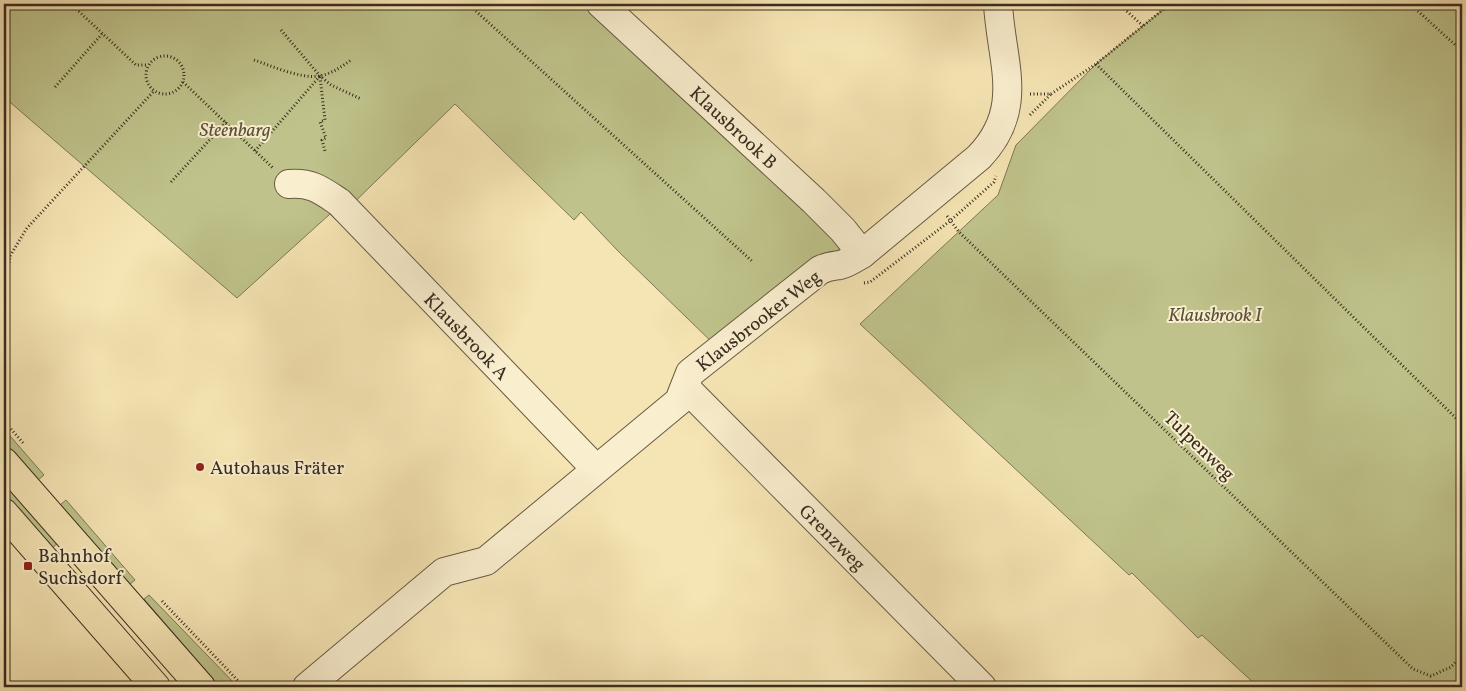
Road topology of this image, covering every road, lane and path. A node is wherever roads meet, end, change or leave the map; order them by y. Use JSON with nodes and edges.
{"nodes":[{"id":1,"x":71,"y":4,"type":"edge"},
{"id":2,"x":81,"y":4,"type":"edge"},
{"id":3,"x":468,"y":4,"type":"edge"},
{"id":4,"x":601,"y":4,"type":"edge"},
{"id":5,"x":998,"y":4,"type":"edge"},
{"id":6,"x":1119,"y":4,"type":"edge"},
{"id":7,"x":1170,"y":4,"type":"edge"},
{"id":8,"x":1410,"y":4,"type":"edge"},
{"id":9,"x":76,"y":9,"type":"junction"},
{"id":10,"x":1143,"y":26,"type":"junction"},
{"id":11,"x":281,"y":30,"type":"dead end"},
{"id":12,"x":102,"y":34,"type":"junction"},
{"id":13,"x":1462,"y":52,"type":"edge"},
{"id":14,"x":254,"y":60,"type":"dead end"},
{"id":15,"x":351,"y":60,"type":"dead end"},
{"id":16,"x":1096,"y":64,"type":"junction"},
{"id":17,"x":148,"y":65,"type":"junction"},
{"id":18,"x":320,"y":76,"type":"junction"},
{"id":19,"x":183,"y":82,"type":"junction"},
{"id":20,"x":55,"y":86,"type":"dead end"},
{"id":21,"x":154,"y":91,"type":"junction"},
{"id":22,"x":1007,"y":95,"type":"junction"},
{"id":23,"x":361,"y":99,"type":"dead end"},
{"id":24,"x":226,"y":122,"type":"junction"},
{"id":25,"x":256,"y":151,"type":"junction"},
{"id":26,"x":325,"y":151,"type":"dead end"},
{"id":27,"x":171,"y":182,"type":"dead end"},
{"id":28,"x":289,"y":184,"type":"joint"},
{"id":29,"x":933,"y":196,"type":"junction"},
{"id":30,"x":862,"y":254,"type":"junction"},
{"id":31,"x":753,"y":262,"type":"dead end"},
{"id":32,"x":4,"y":301,"type":"edge"},
{"id":33,"x":4,"y":342,"type":"edge"},
{"id":34,"x":4,"y":371,"type":"edge"},
{"id":35,"x":685,"y":387,"type":"junction"},
{"id":36,"x":4,"y":421,"type":"edge"},
{"id":37,"x":1462,"y":424,"type":"edge"},
{"id":38,"x":30,"y":451,"type":"dead end"},
{"id":39,"x":4,"y":462,"type":"edge"},
{"id":40,"x":596,"y":469,"type":"junction"},
{"id":41,"x":4,"y":513,"type":"edge"},
{"id":42,"x":159,"y":598,"type":"dead end"},
{"id":43,"x":1462,"y":655,"type":"edge"},
{"id":44,"x":156,"y":687,"type":"edge"},
{"id":45,"x":201,"y":687,"type":"edge"},
{"id":46,"x":244,"y":687,"type":"edge"},
{"id":47,"x":306,"y":687,"type":"edge"},
{"id":48,"x":982,"y":687,"type":"edge"}],
"edges":[{"from":1,"to":9,"type":"path"},
{"from":2,"to":9,"type":"path"},
{"from":3,"to":31,"type":"path"},
{"from":4,"to":30,"type":"street","name":"Klausbrook B"},
{"from":5,"to":22,"type":"street","name":"Klausbrooker Weg"},
{"from":6,"to":10,"type":"path"},
{"from":7,"to":10,"type":"path"},
{"from":8,"to":13,"type":"path"},
{"from":9,"to":12,"type":"path"},
{"from":10,"to":16,"type":"path"},
{"from":11,"to":18,"type":"path"},
{"from":12,"to":17,"type":"path"},
{"from":12,"to":20,"type":"path"},
{"from":14,"to":18,"type":"path"},
{"from":15,"to":18,"type":"path"},
{"from":16,"to":22,"type":"path"},
{"from":16,"to":37,"type":"path"},
{"from":17,"to":19,"type":"path"},
{"from":17,"to":21,"type":"path"},
{"from":18,"to":23,"type":"path"},
{"from":18,"to":25,"type":"path"},
{"from":18,"to":26,"type":"path"},
{"from":19,"to":21,"type":"path"},
{"from":19,"to":24,"type":"path"},
{"from":21,"to":32,"type":"path"},
{"from":22,"to":29,"type":"street","name":"Klausbrooker Weg"},
{"from":24,"to":25,"type":"path"},
{"from":24,"to":27,"type":"path"},
{"from":25,"to":28,"type":"path"},
{"from":28,"to":40,"type":"street","name":"Klausbrook A"},
{"from":29,"to":30,"type":"street","name":"Klausbrooker Weg"},
{"from":29,"to":43,"type":"path","name":"Tulpenweg"},
{"from":30,"to":35,"type":"street","name":"Klausbrooker Weg"},
{"from":33,"to":34,"type":"path"},
{"from":35,"to":40,"type":"street","name":"Klausbrooker Weg"},
{"from":35,"to":48,"type":"street","name":"Grenzweg"},
{"from":36,"to":38,"type":"path"},
{"from":39,"to":45,"type":"main road"},
{"from":40,"to":47,"type":"street","name":"Klausbrooker Weg"},
{"from":41,"to":44,"type":"main road"},
{"from":42,"to":46,"type":"path"}]}
